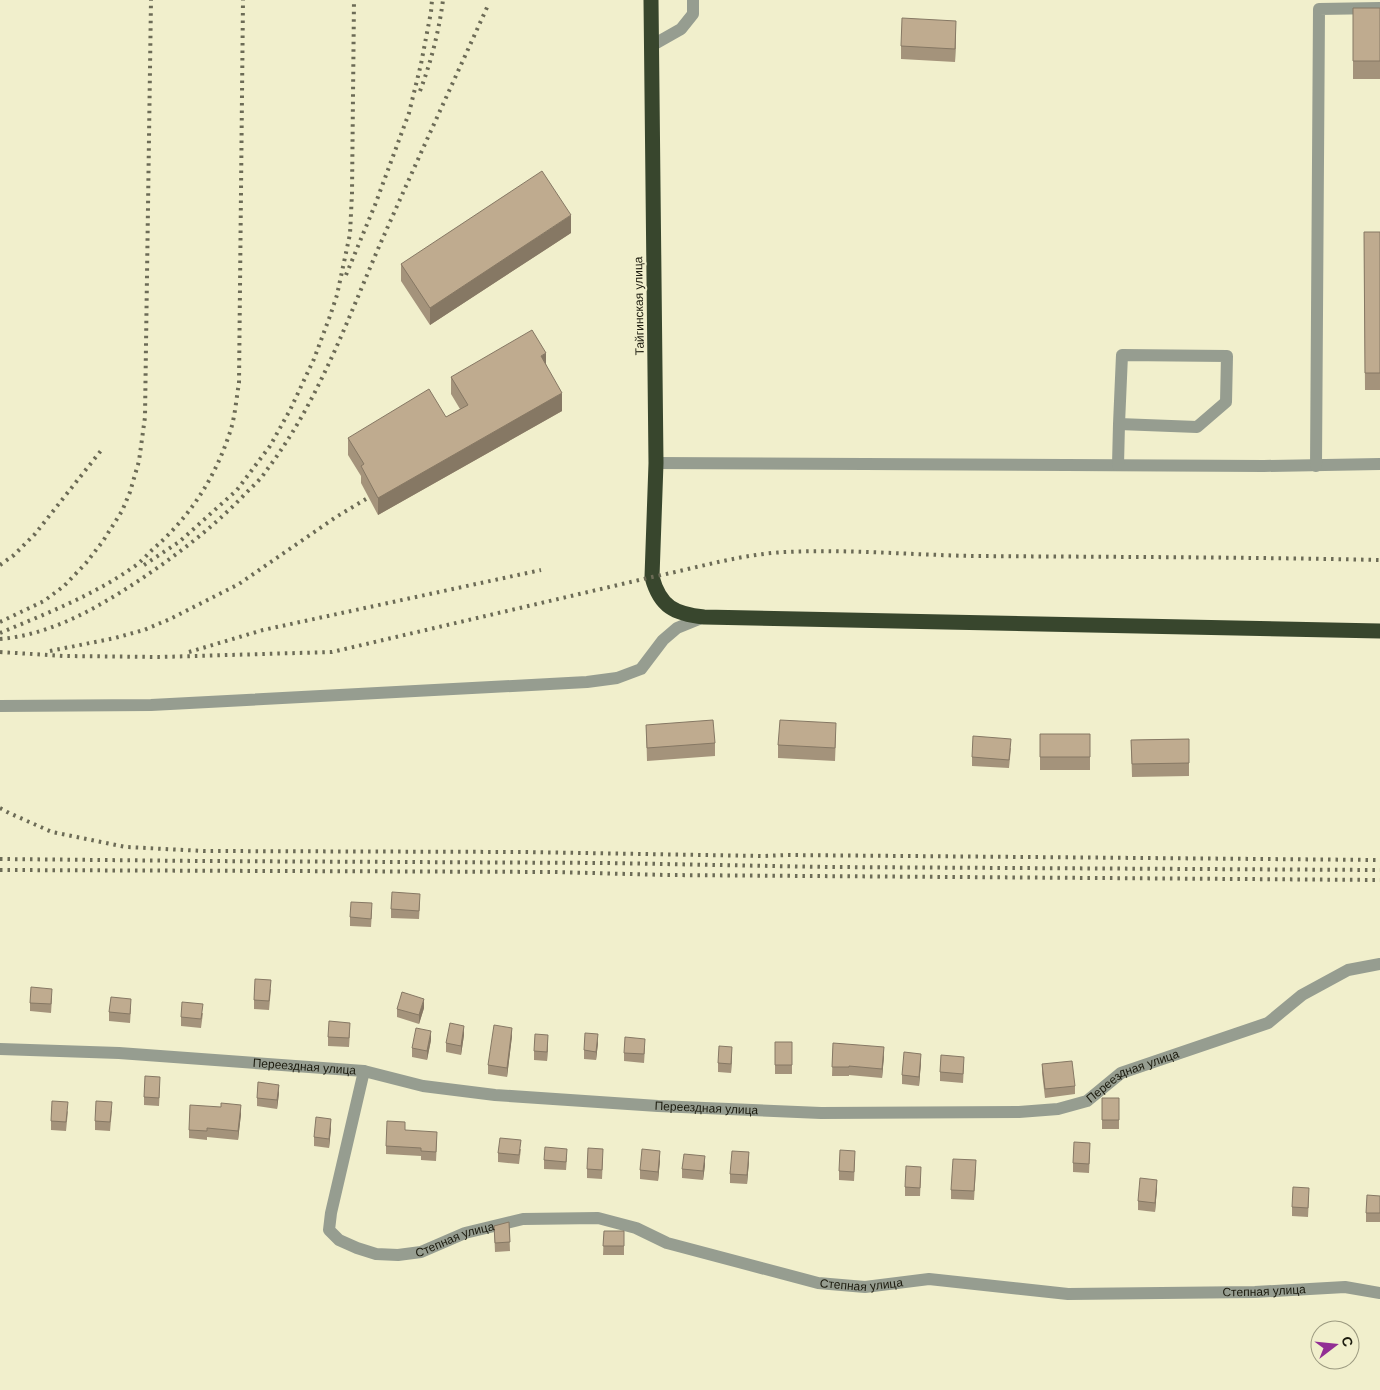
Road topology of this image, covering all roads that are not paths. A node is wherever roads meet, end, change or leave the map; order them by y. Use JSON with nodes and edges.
{"nodes":[{"id":1,"x":651,"y":0,"type":"edge"},
{"id":2,"x":693,"y":0,"type":"edge"},
{"id":3,"x":1380,"y":8,"type":"edge"},
{"id":4,"x":650,"y":46,"type":"junction"},
{"id":5,"x":1119,"y":424,"type":"junction"},
{"id":6,"x":656,"y":462,"type":"junction"},
{"id":7,"x":1380,"y":464,"type":"edge"},
{"id":8,"x":1118,"y":466,"type":"junction"},
{"id":9,"x":1316,"y":466,"type":"junction"},
{"id":10,"x":704,"y":617,"type":"junction"},
{"id":11,"x":1380,"y":631,"type":"edge"},
{"id":12,"x":0,"y":706,"type":"edge"},
{"id":13,"x":1380,"y":964,"type":"edge"},
{"id":14,"x":0,"y":1049,"type":"edge"},
{"id":15,"x":364,"y":1071,"type":"junction"},
{"id":16,"x":1380,"y":1293,"type":"edge"}],
"edges":[{"from":1,"to":4,"type":"highway","name":"Тайгинская улица"},
{"from":2,"to":4,"type":"street"},
{"from":3,"to":9,"type":"street"},
{"from":4,"to":6,"type":"highway","name":"Тайгинская улица"},
{"from":5,"to":5,"type":"street"},
{"from":5,"to":8,"type":"street"},
{"from":6,"to":8,"type":"street"},
{"from":6,"to":10,"type":"highway","name":"Тайгинская улица"},
{"from":7,"to":9,"type":"street"},
{"from":8,"to":9,"type":"street"},
{"from":10,"to":11,"type":"highway"},
{"from":10,"to":12,"type":"street"},
{"from":13,"to":15,"type":"street","name":"Переездная улица"},
{"from":14,"to":15,"type":"street","name":"Переездная улица"},
{"from":15,"to":16,"type":"street","name":"Степная улица"}]}
